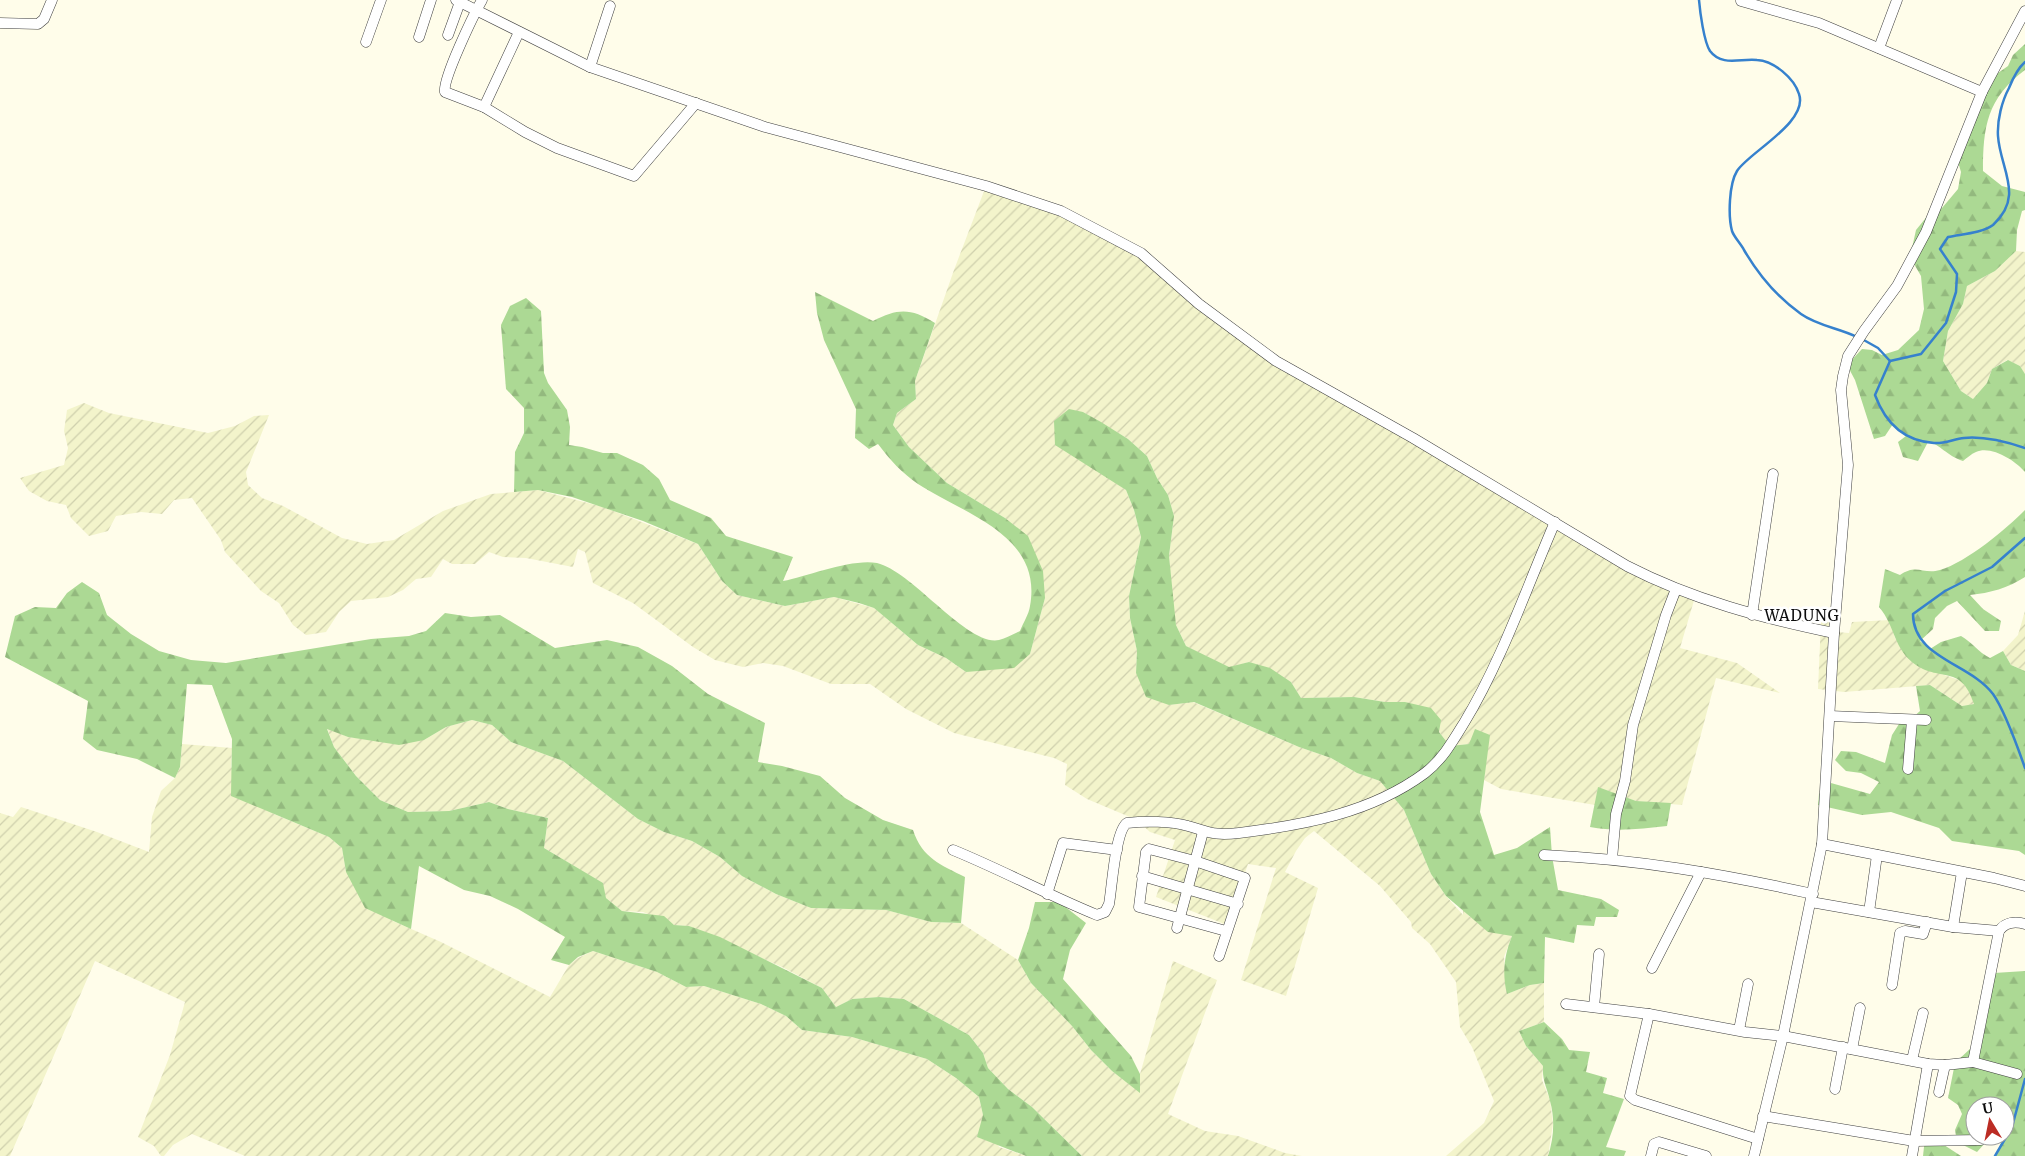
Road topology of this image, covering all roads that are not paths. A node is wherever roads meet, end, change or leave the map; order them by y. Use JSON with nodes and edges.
{"nodes":[{"id":1,"x":52,"y":0,"type":"edge"},
{"id":2,"x":382,"y":0,"type":"edge"},
{"id":3,"x":431,"y":0,"type":"edge"},
{"id":4,"x":482,"y":0,"type":"edge"},
{"id":5,"x":1897,"y":0,"type":"edge"},
{"id":6,"x":458,"y":1,"type":"edge"},
{"id":7,"x":1742,"y":2,"type":"dead end"},
{"id":8,"x":610,"y":6,"type":"dead end"},
{"id":9,"x":476,"y":11,"type":"junction"},
{"id":10,"x":2025,"y":11,"type":"edge"},
{"id":11,"x":0,"y":23,"type":"edge"},
{"id":12,"x":519,"y":32,"type":"junction"},
{"id":13,"x":448,"y":35,"type":"dead end"},
{"id":14,"x":420,"y":37,"type":"dead end"},
{"id":15,"x":366,"y":42,"type":"dead end"},
{"id":16,"x":1879,"y":48,"type":"junction"},
{"id":17,"x":590,"y":67,"type":"junction"},
{"id":18,"x":1982,"y":92,"type":"junction"},
{"id":19,"x":696,"y":103,"type":"junction"},
{"id":20,"x":484,"y":107,"type":"junction"},
{"id":21,"x":1773,"y":474,"type":"dead end"},
{"id":22,"x":1554,"y":522,"type":"junction"},
{"id":23,"x":1676,"y":589,"type":"junction"},
{"id":24,"x":1752,"y":614,"type":"junction"},
{"id":25,"x":1834,"y":633,"type":"junction"},
{"id":26,"x":1830,"y":716,"type":"junction"},
{"id":27,"x":1912,"y":720,"type":"junction"},
{"id":28,"x":1926,"y":720,"type":"dead end"},
{"id":29,"x":1908,"y":769,"type":"dead end"},
{"id":30,"x":1203,"y":832,"type":"junction"},
{"id":31,"x":1822,"y":844,"type":"junction"},
{"id":32,"x":953,"y":850,"type":"dead end"},
{"id":33,"x":1117,"y":850,"type":"junction"},
{"id":34,"x":1877,"y":855,"type":"junction"},
{"id":35,"x":1544,"y":856,"type":"dead end"},
{"id":36,"x":1612,"y":858,"type":"junction"},
{"id":37,"x":1195,"y":861,"type":"junction"},
{"id":38,"x":1701,"y":872,"type":"junction"},
{"id":39,"x":1962,"y":872,"type":"junction"},
{"id":40,"x":1142,"y":876,"type":"junction"},
{"id":41,"x":2025,"y":886,"type":"edge"},
{"id":42,"x":1188,"y":889,"type":"junction"},
{"id":43,"x":1046,"y":894,"type":"junction"},
{"id":44,"x":1812,"y":898,"type":"junction"},
{"id":45,"x":1238,"y":904,"type":"junction"},
{"id":46,"x":1869,"y":912,"type":"junction"},
{"id":47,"x":1180,"y":917,"type":"junction"},
{"id":48,"x":1927,"y":922,"type":"junction"},
{"id":49,"x":2025,"y":924,"type":"edge"},
{"id":50,"x":1953,"y":926,"type":"junction"},
{"id":51,"x":1178,"y":928,"type":"dead end"},
{"id":52,"x":1226,"y":931,"type":"junction"},
{"id":53,"x":1999,"y":931,"type":"junction"},
{"id":54,"x":1600,"y":954,"type":"dead end"},
{"id":55,"x":1219,"y":956,"type":"dead end"},
{"id":56,"x":1652,"y":968,"type":"dead end"},
{"id":57,"x":1748,"y":984,"type":"dead end"},
{"id":58,"x":1892,"y":985,"type":"dead end"},
{"id":59,"x":1566,"y":1004,"type":"dead end"},
{"id":60,"x":1594,"y":1007,"type":"junction"},
{"id":61,"x":1860,"y":1008,"type":"dead end"},
{"id":62,"x":1923,"y":1013,"type":"dead end"},
{"id":63,"x":1649,"y":1014,"type":"junction"},
{"id":64,"x":1739,"y":1030,"type":"junction"},
{"id":65,"x":1783,"y":1036,"type":"junction"},
{"id":66,"x":1847,"y":1048,"type":"junction"},
{"id":67,"x":1912,"y":1060,"type":"junction"},
{"id":68,"x":1973,"y":1062,"type":"junction"},
{"id":69,"x":1928,"y":1064,"type":"junction"},
{"id":70,"x":1945,"y":1065,"type":"junction"},
{"id":71,"x":2016,"y":1074,"type":"dead end"},
{"id":72,"x":1835,"y":1089,"type":"dead end"},
{"id":73,"x":1939,"y":1092,"type":"dead end"},
{"id":74,"x":1763,"y":1116,"type":"junction"},
{"id":75,"x":1758,"y":1139,"type":"junction"},
{"id":76,"x":1965,"y":1140,"type":"edge"},
{"id":77,"x":1914,"y":1141,"type":"junction"},
{"id":78,"x":1650,"y":1156,"type":"edge"},
{"id":79,"x":1706,"y":1156,"type":"edge"},
{"id":80,"x":1754,"y":1156,"type":"edge"},
{"id":81,"x":1912,"y":1156,"type":"edge"}],
"edges":[{"from":1,"to":11,"type":"street"},
{"from":2,"to":15,"type":"street"},
{"from":3,"to":14,"type":"street"},
{"from":4,"to":9,"type":"street"},
{"from":5,"to":16,"type":"street"},
{"from":6,"to":9,"type":"street"},
{"from":6,"to":13,"type":"street"},
{"from":7,"to":16,"type":"street"},
{"from":8,"to":17,"type":"street"},
{"from":9,"to":12,"type":"street"},
{"from":9,"to":20,"type":"street"},
{"from":10,"to":18,"type":"street"},
{"from":12,"to":17,"type":"street"},
{"from":12,"to":20,"type":"street"},
{"from":16,"to":18,"type":"street"},
{"from":17,"to":19,"type":"street"},
{"from":18,"to":25,"type":"street"},
{"from":19,"to":20,"type":"street"},
{"from":19,"to":22,"type":"street"},
{"from":21,"to":24,"type":"street"},
{"from":22,"to":23,"type":"street"},
{"from":22,"to":30,"type":"street"},
{"from":23,"to":24,"type":"street"},
{"from":23,"to":36,"type":"street"},
{"from":24,"to":25,"type":"street"},
{"from":25,"to":26,"type":"street"},
{"from":26,"to":27,"type":"street"},
{"from":26,"to":31,"type":"street"},
{"from":27,"to":28,"type":"street"},
{"from":27,"to":29,"type":"street"},
{"from":30,"to":33,"type":"street"},
{"from":30,"to":37,"type":"street"},
{"from":31,"to":34,"type":"street"},
{"from":31,"to":44,"type":"street"},
{"from":32,"to":43,"type":"street"},
{"from":33,"to":43,"type":"street"},
{"from":33,"to":43,"type":"street"},
{"from":34,"to":39,"type":"street"},
{"from":34,"to":46,"type":"street"},
{"from":35,"to":36,"type":"street"},
{"from":36,"to":38,"type":"street"},
{"from":37,"to":40,"type":"street"},
{"from":37,"to":42,"type":"street"},
{"from":37,"to":45,"type":"street"},
{"from":38,"to":44,"type":"street"},
{"from":38,"to":56,"type":"street"},
{"from":39,"to":41,"type":"street"},
{"from":39,"to":50,"type":"street"},
{"from":40,"to":42,"type":"street"},
{"from":40,"to":47,"type":"street"},
{"from":42,"to":45,"type":"street"},
{"from":42,"to":47,"type":"street"},
{"from":44,"to":46,"type":"street"},
{"from":44,"to":65,"type":"street"},
{"from":45,"to":52,"type":"street"},
{"from":46,"to":48,"type":"street"},
{"from":47,"to":51,"type":"street"},
{"from":47,"to":52,"type":"street"},
{"from":48,"to":50,"type":"street"},
{"from":48,"to":58,"type":"street"},
{"from":49,"to":53,"type":"street"},
{"from":50,"to":53,"type":"street"},
{"from":52,"to":55,"type":"street"},
{"from":53,"to":68,"type":"street"},
{"from":54,"to":60,"type":"street"},
{"from":57,"to":64,"type":"street"},
{"from":59,"to":60,"type":"street"},
{"from":60,"to":63,"type":"street"},
{"from":61,"to":66,"type":"street"},
{"from":62,"to":67,"type":"street"},
{"from":63,"to":64,"type":"street"},
{"from":63,"to":75,"type":"street"},
{"from":64,"to":65,"type":"street"},
{"from":65,"to":66,"type":"street"},
{"from":65,"to":74,"type":"street"},
{"from":66,"to":67,"type":"street"},
{"from":66,"to":72,"type":"street"},
{"from":67,"to":69,"type":"street"},
{"from":68,"to":70,"type":"street"},
{"from":68,"to":71,"type":"street"},
{"from":69,"to":70,"type":"street"},
{"from":69,"to":77,"type":"street"},
{"from":70,"to":73,"type":"street"},
{"from":74,"to":75,"type":"street"},
{"from":74,"to":77,"type":"street"},
{"from":75,"to":80,"type":"street"},
{"from":76,"to":77,"type":"street"},
{"from":77,"to":81,"type":"street"},
{"from":78,"to":79,"type":"street"}]}
